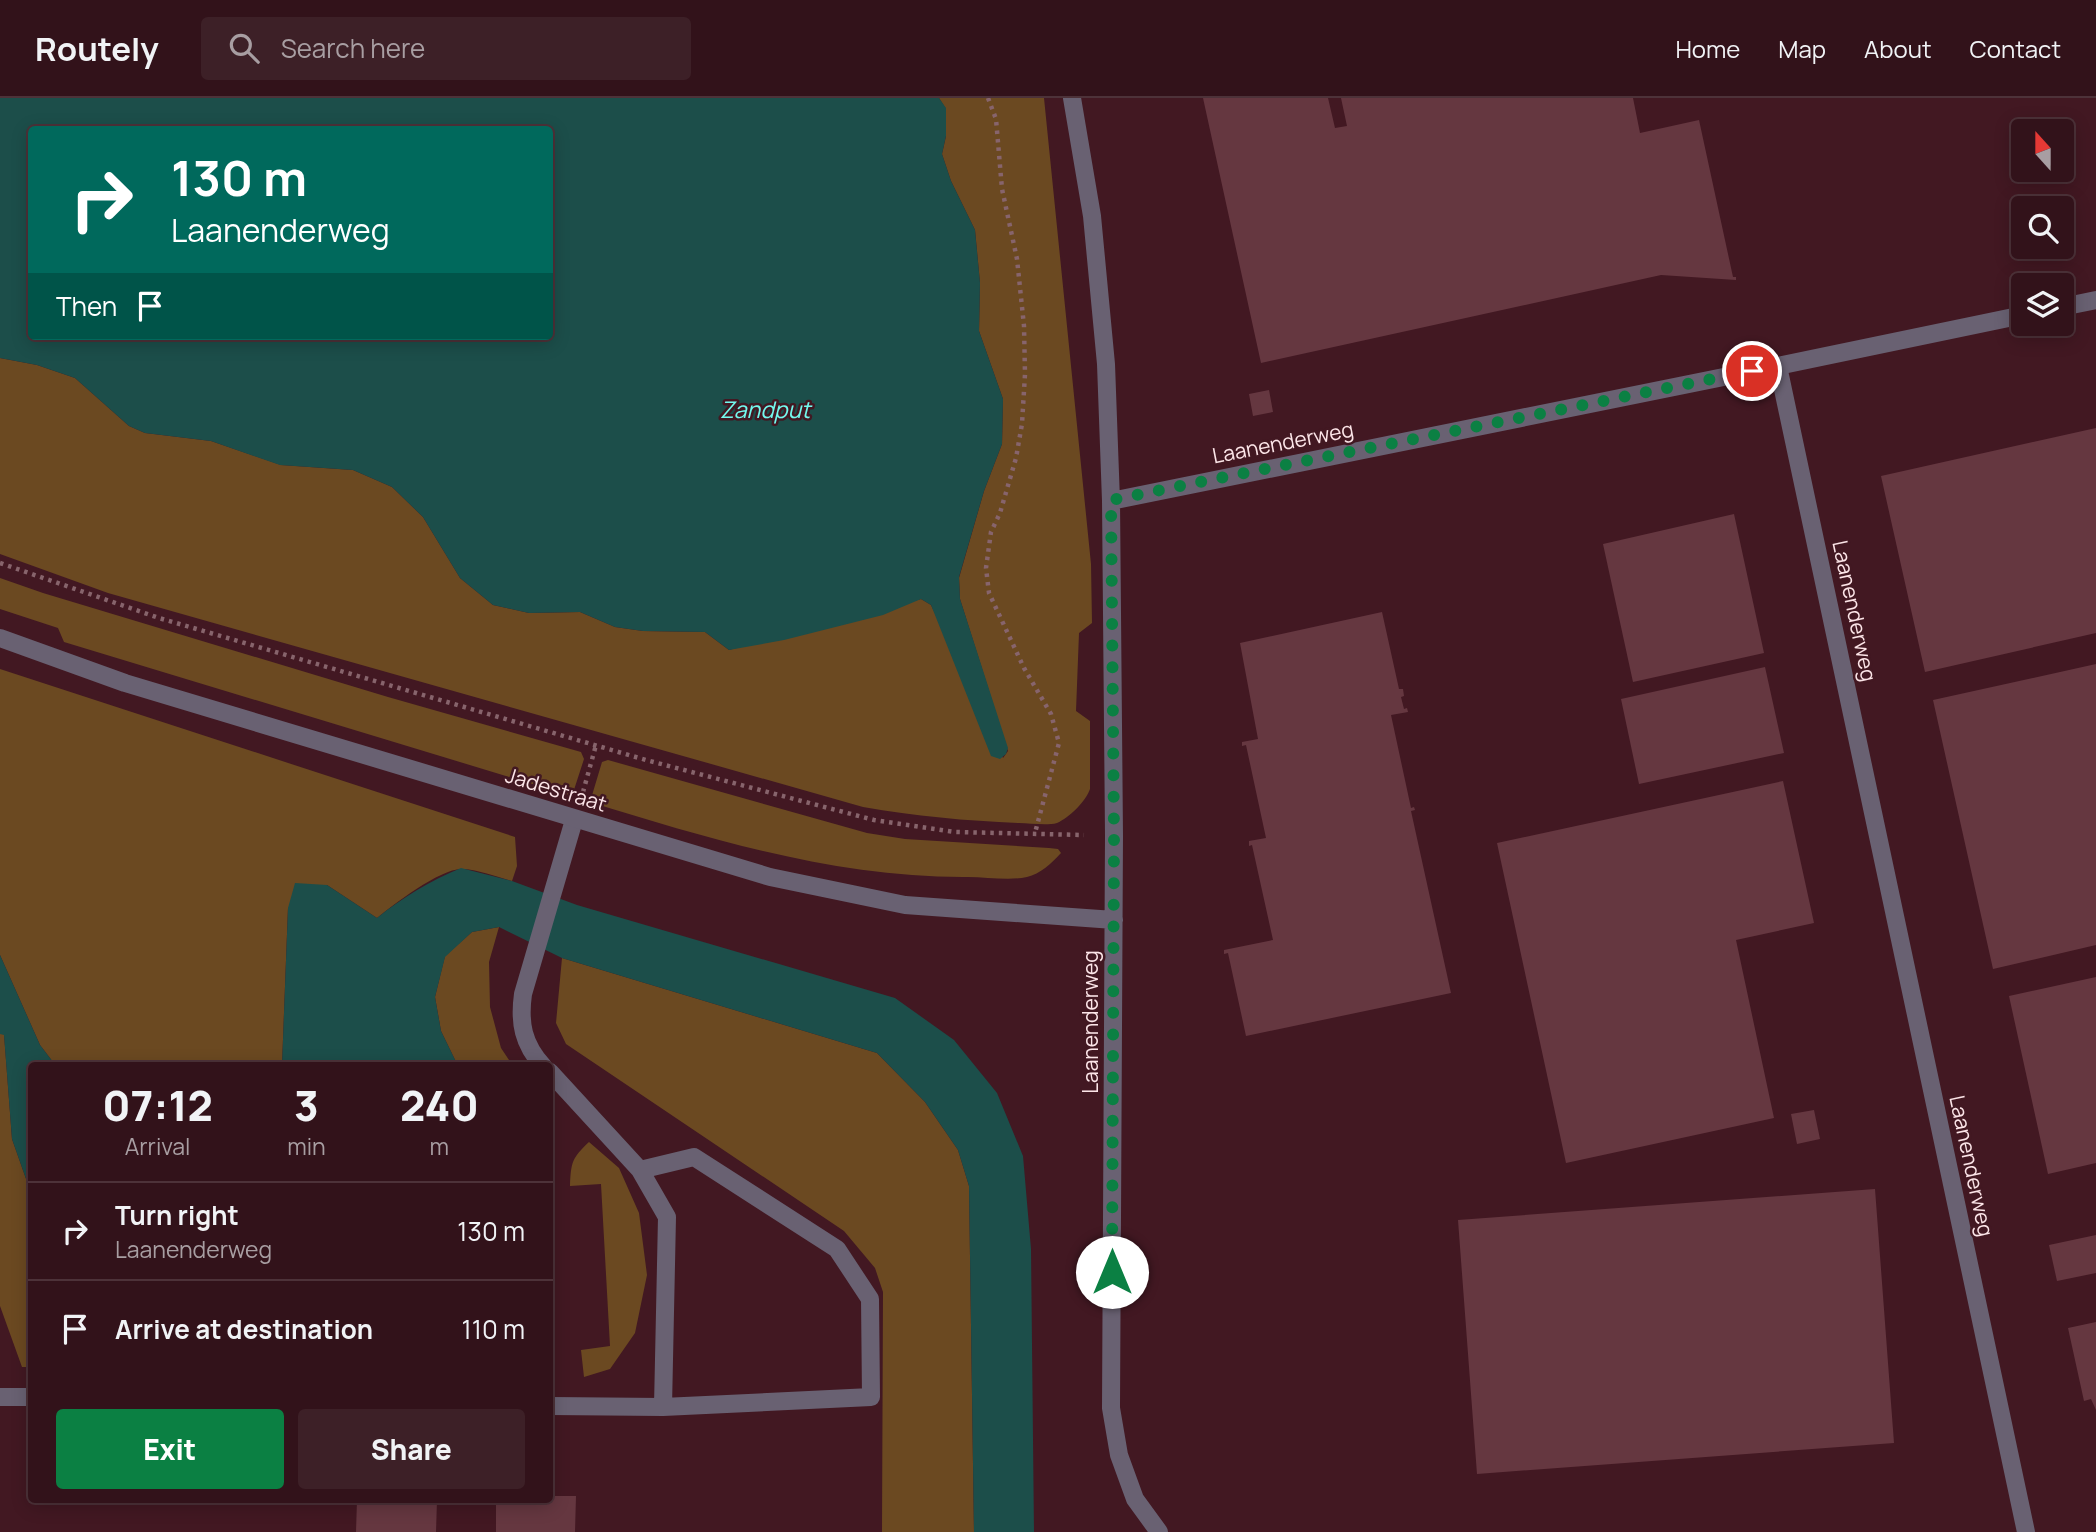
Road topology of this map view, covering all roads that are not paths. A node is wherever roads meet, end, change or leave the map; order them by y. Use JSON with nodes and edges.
{"nodes":[{"id":1,"x":1072,"y":98,"type":"edge"},
{"id":2,"x":2096,"y":300,"type":"edge"},
{"id":3,"x":2074,"y":305,"type":"edge"},
{"id":4,"x":2011,"y":318,"type":"edge"},
{"id":5,"x":1779,"y":366,"type":"junction"},
{"id":6,"x":1111,"y":500,"type":"junction"},
{"id":7,"x":0,"y":638,"type":"edge"},
{"id":8,"x":574,"y":820,"type":"junction"},
{"id":9,"x":1114,"y":920,"type":"junction"},
{"id":10,"x":540,"y":1062,"type":"edge"},
{"id":11,"x":553,"y":1075,"type":"edge"},
{"id":12,"x":640,"y":1170,"type":"junction"},
{"id":13,"x":0,"y":1397,"type":"edge"},
{"id":14,"x":28,"y":1397,"type":"edge"},
{"id":15,"x":553,"y":1406,"type":"edge"},
{"id":16,"x":663,"y":1407,"type":"junction"},
{"id":17,"x":1159,"y":1532,"type":"edge"},
{"id":18,"x":2026,"y":1532,"type":"edge"}],
"edges":[{"from":1,"to":6,"type":"street","name":"Laanenderweg"},
{"from":2,"to":3,"type":"street"},
{"from":4,"to":5,"type":"street"},
{"from":5,"to":6,"type":"street","name":"Laanenderweg"},
{"from":5,"to":18,"type":"street","name":"Laanenderweg"},
{"from":6,"to":9,"type":"street","name":"Laanenderweg"},
{"from":7,"to":8,"type":"street","name":"Jadestraat"},
{"from":8,"to":9,"type":"street","name":"Jadestraat"},
{"from":8,"to":10,"type":"street"},
{"from":9,"to":17,"type":"street","name":"Laanenderweg"},
{"from":11,"to":12,"type":"street"},
{"from":12,"to":16,"type":"street"},
{"from":12,"to":16,"type":"street"},
{"from":13,"to":14,"type":"street"},
{"from":15,"to":16,"type":"street"}]}
